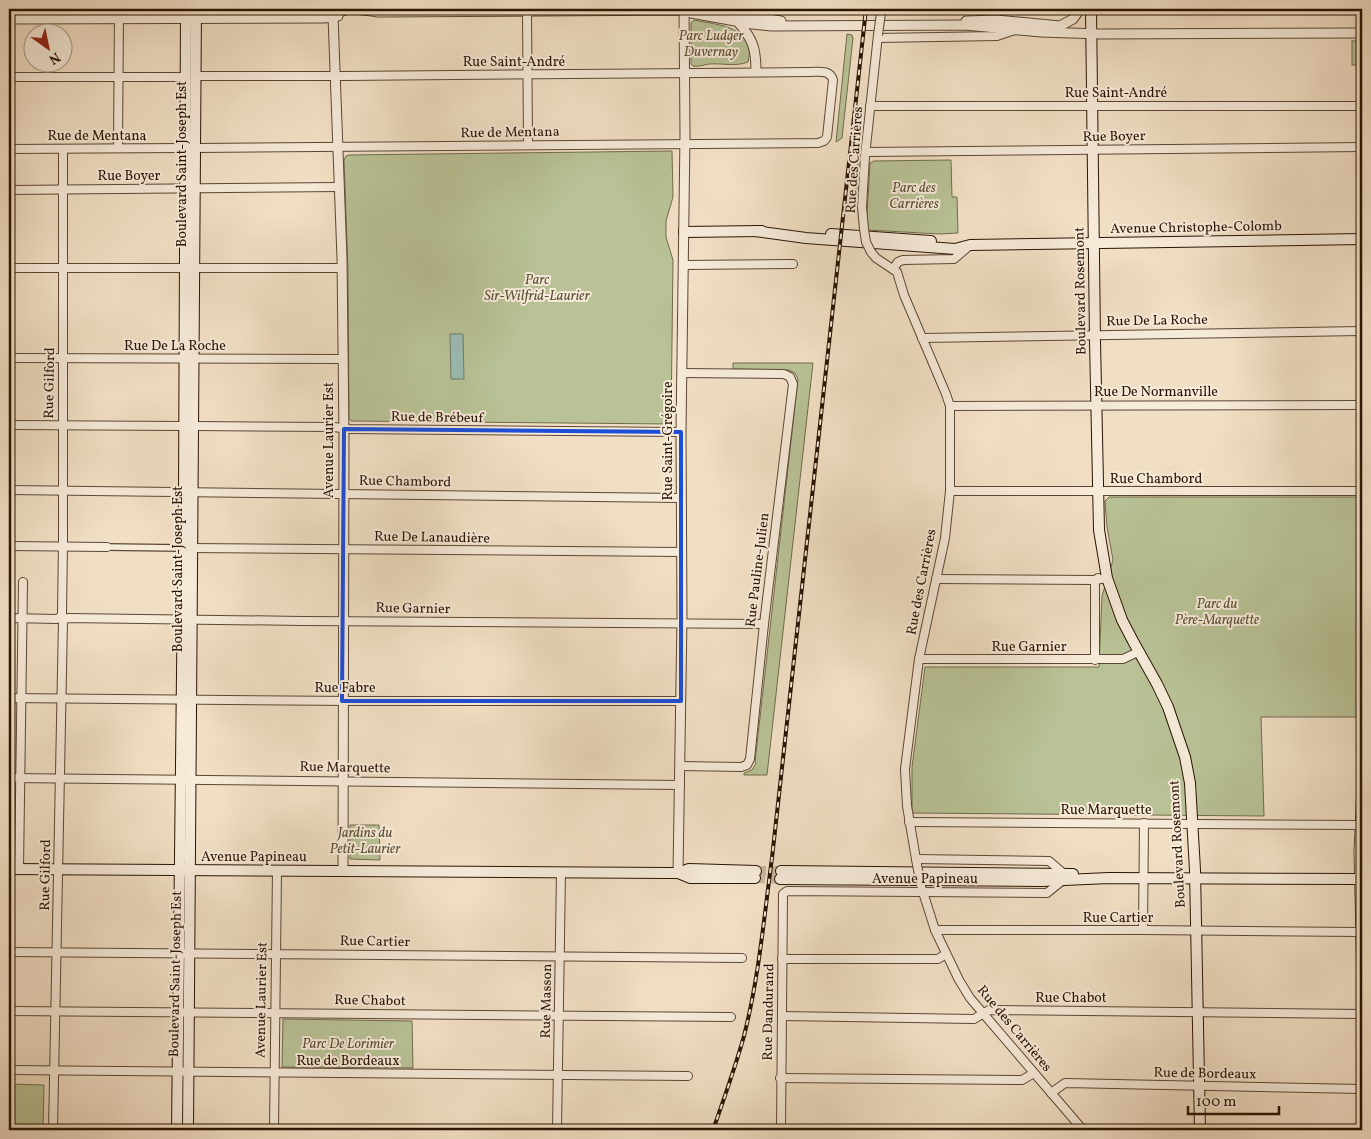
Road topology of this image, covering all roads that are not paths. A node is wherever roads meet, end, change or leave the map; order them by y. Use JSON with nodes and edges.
{"nodes":[{"id":1,"x":685,"y":9,"type":"edge"},
{"id":2,"x":705,"y":9,"type":"edge"},
{"id":3,"x":750,"y":9,"type":"edge"},
{"id":4,"x":1080,"y":9,"type":"edge"},
{"id":5,"x":1091,"y":9,"type":"edge"},
{"id":6,"x":527,"y":10,"type":"edge"},
{"id":7,"x":722,"y":10,"type":"edge"},
{"id":8,"x":881,"y":11,"type":"edge"},
{"id":9,"x":332,"y":13,"type":"edge"},
{"id":10,"x":119,"y":14,"type":"edge"},
{"id":11,"x":191,"y":14,"type":"edge"},
{"id":12,"x":9,"y":19,"type":"edge"},
{"id":13,"x":762,"y":19,"type":"junction"},
{"id":14,"x":738,"y":22,"type":"junction"},
{"id":15,"x":1016,"y":30,"type":"junction"},
{"id":16,"x":1092,"y":33,"type":"junction"},
{"id":17,"x":1362,"y":33,"type":"edge"},
{"id":18,"x":878,"y":36,"type":"junction"},
{"id":19,"x":756,"y":72,"type":"junction"},
{"id":20,"x":685,"y":73,"type":"junction"},
{"id":21,"x":527,"y":74,"type":"junction"},
{"id":22,"x":191,"y":76,"type":"junction"},
{"id":23,"x":335,"y":76,"type":"junction"},
{"id":24,"x":9,"y":77,"type":"edge"},
{"id":25,"x":119,"y":77,"type":"junction"},
{"id":26,"x":870,"y":106,"type":"junction"},
{"id":27,"x":1093,"y":106,"type":"junction"},
{"id":28,"x":1362,"y":106,"type":"edge"},
{"id":29,"x":824,"y":141,"type":"joint"},
{"id":30,"x":684,"y":143,"type":"junction"},
{"id":31,"x":528,"y":145,"type":"junction"},
{"id":32,"x":1362,"y":147,"type":"edge"},
{"id":33,"x":118,"y":148,"type":"junction"},
{"id":34,"x":190,"y":148,"type":"junction"},
{"id":35,"x":338,"y":148,"type":"junction"},
{"id":36,"x":9,"y":149,"type":"edge"},
{"id":37,"x":62,"y":149,"type":"junction"},
{"id":38,"x":1094,"y":150,"type":"junction"},
{"id":39,"x":866,"y":152,"type":"junction"},
{"id":40,"x":339,"y":187,"type":"junction"},
{"id":41,"x":190,"y":188,"type":"junction"},
{"id":42,"x":9,"y":190,"type":"edge"},
{"id":43,"x":63,"y":190,"type":"junction"},
{"id":44,"x":684,"y":232,"type":"junction"},
{"id":45,"x":1362,"y":239,"type":"edge"},
{"id":46,"x":1094,"y":243,"type":"junction"},
{"id":47,"x":970,"y":246,"type":"junction"},
{"id":48,"x":793,"y":264,"type":"dead end"},
{"id":49,"x":684,"y":265,"type":"junction"},
{"id":50,"x":9,"y":268,"type":"edge"},
{"id":51,"x":63,"y":268,"type":"junction"},
{"id":52,"x":190,"y":268,"type":"junction"},
{"id":53,"x":342,"y":268,"type":"junction"},
{"id":54,"x":893,"y":269,"type":"junction"},
{"id":55,"x":1362,"y":331,"type":"edge"},
{"id":56,"x":1095,"y":334,"type":"junction"},
{"id":57,"x":922,"y":338,"type":"junction"},
{"id":58,"x":9,"y":358,"type":"edge"},
{"id":59,"x":63,"y":358,"type":"junction"},
{"id":60,"x":189,"y":359,"type":"junction"},
{"id":61,"x":342,"y":359,"type":"junction"},
{"id":62,"x":682,"y":373,"type":"junction"},
{"id":63,"x":1096,"y":404,"type":"junction"},
{"id":64,"x":1362,"y":404,"type":"edge"},
{"id":65,"x":950,"y":406,"type":"junction"},
{"id":66,"x":9,"y":425,"type":"edge"},
{"id":67,"x":62,"y":426,"type":"junction"},
{"id":68,"x":188,"y":426,"type":"junction"},
{"id":69,"x":344,"y":429,"type":"junction"},
{"id":70,"x":681,"y":432,"type":"junction"},
{"id":71,"x":9,"y":490,"type":"edge"},
{"id":72,"x":62,"y":490,"type":"junction"},
{"id":73,"x":950,"y":491,"type":"junction"},
{"id":74,"x":1098,"y":491,"type":"junction"},
{"id":75,"x":1362,"y":491,"type":"edge"},
{"id":76,"x":188,"y":492,"type":"junction"},
{"id":77,"x":343,"y":494,"type":"junction"},
{"id":78,"x":681,"y":498,"type":"junction"},
{"id":79,"x":9,"y":546,"type":"edge"},
{"id":80,"x":62,"y":547,"type":"junction"},
{"id":81,"x":107,"y":547,"type":"joint"},
{"id":82,"x":187,"y":548,"type":"junction"},
{"id":83,"x":343,"y":549,"type":"junction"},
{"id":84,"x":682,"y":552,"type":"junction"},
{"id":85,"x":1107,"y":575,"type":"junction"},
{"id":86,"x":936,"y":579,"type":"junction"},
{"id":87,"x":1095,"y":580,"type":"junction"},
{"id":88,"x":23,"y":582,"type":"dead end"},
{"id":89,"x":9,"y":618,"type":"edge"},
{"id":90,"x":22,"y":618,"type":"junction"},
{"id":91,"x":62,"y":619,"type":"junction"},
{"id":92,"x":187,"y":620,"type":"junction"},
{"id":93,"x":342,"y":620,"type":"junction"},
{"id":94,"x":682,"y":624,"type":"junction"},
{"id":95,"x":764,"y":624,"type":"junction"},
{"id":96,"x":1138,"y":652,"type":"junction"},
{"id":97,"x":919,"y":658,"type":"junction"},
{"id":98,"x":1095,"y":660,"type":"junction"},
{"id":99,"x":9,"y":698,"type":"edge"},
{"id":100,"x":21,"y":698,"type":"junction"},
{"id":101,"x":60,"y":698,"type":"junction"},
{"id":102,"x":186,"y":699,"type":"junction"},
{"id":103,"x":342,"y":701,"type":"junction"},
{"id":104,"x":681,"y":701,"type":"junction"},
{"id":105,"x":680,"y":766,"type":"junction"},
{"id":106,"x":9,"y":778,"type":"edge"},
{"id":107,"x":21,"y":778,"type":"junction"},
{"id":108,"x":60,"y":778,"type":"junction"},
{"id":109,"x":185,"y":779,"type":"junction"},
{"id":110,"x":342,"y":780,"type":"junction"},
{"id":111,"x":680,"y":786,"type":"junction"},
{"id":112,"x":1362,"y":786,"type":"edge"},
{"id":113,"x":909,"y":822,"type":"junction"},
{"id":114,"x":1144,"y":823,"type":"junction"},
{"id":115,"x":1192,"y":823,"type":"junction"},
{"id":116,"x":1361,"y":825,"type":"edge"},
{"id":117,"x":916,"y":862,"type":"junction"},
{"id":118,"x":14,"y":869,"type":"edge"},
{"id":119,"x":59,"y":869,"type":"junction"},
{"id":120,"x":185,"y":870,"type":"junction"},
{"id":121,"x":277,"y":870,"type":"junction"},
{"id":122,"x":343,"y":870,"type":"junction"},
{"id":123,"x":561,"y":872,"type":"junction"},
{"id":124,"x":678,"y":873,"type":"junction"},
{"id":125,"x":756,"y":875,"type":"tunnel mouth"},
{"id":126,"x":781,"y":875,"type":"tunnel mouth"},
{"id":127,"x":1063,"y":877,"type":"junction"},
{"id":128,"x":1143,"y":878,"type":"junction"},
{"id":129,"x":1195,"y":878,"type":"junction"},
{"id":130,"x":1361,"y":879,"type":"edge"},
{"id":131,"x":922,"y":889,"type":"junction"},
{"id":132,"x":783,"y":894,"type":"joint"},
{"id":133,"x":935,"y":930,"type":"junction"},
{"id":134,"x":1143,"y":930,"type":"junction"},
{"id":135,"x":1196,"y":930,"type":"junction"},
{"id":136,"x":1361,"y":932,"type":"edge"},
{"id":137,"x":9,"y":952,"type":"edge"},
{"id":138,"x":58,"y":952,"type":"junction"},
{"id":139,"x":184,"y":954,"type":"junction"},
{"id":140,"x":276,"y":954,"type":"junction"},
{"id":141,"x":946,"y":954,"type":"junction"},
{"id":142,"x":560,"y":956,"type":"junction"},
{"id":143,"x":742,"y":958,"type":"dead end"},
{"id":144,"x":782,"y":959,"type":"junction"},
{"id":145,"x":1362,"y":980,"type":"edge"},
{"id":146,"x":9,"y":1010,"type":"edge"},
{"id":147,"x":56,"y":1011,"type":"junction"},
{"id":148,"x":1198,"y":1011,"type":"junction"},
{"id":149,"x":184,"y":1012,"type":"junction"},
{"id":150,"x":275,"y":1012,"type":"junction"},
{"id":151,"x":983,"y":1014,"type":"junction"},
{"id":152,"x":1362,"y":1014,"type":"edge"},
{"id":153,"x":560,"y":1015,"type":"junction"},
{"id":154,"x":782,"y":1016,"type":"junction"},
{"id":155,"x":731,"y":1017,"type":"dead end"},
{"id":156,"x":9,"y":1070,"type":"edge"},
{"id":157,"x":55,"y":1071,"type":"junction"},
{"id":158,"x":183,"y":1072,"type":"junction"},
{"id":159,"x":1034,"y":1073,"type":"junction"},
{"id":160,"x":274,"y":1074,"type":"junction"},
{"id":161,"x":558,"y":1076,"type":"junction"},
{"id":162,"x":688,"y":1076,"type":"dead end"},
{"id":163,"x":780,"y":1078,"type":"junction"},
{"id":164,"x":1199,"y":1086,"type":"junction"},
{"id":165,"x":1362,"y":1089,"type":"edge"},
{"id":166,"x":1051,"y":1093,"type":"junction"},
{"id":167,"x":54,"y":1130,"type":"edge"},
{"id":168,"x":177,"y":1130,"type":"edge"},
{"id":169,"x":188,"y":1130,"type":"edge"},
{"id":170,"x":274,"y":1130,"type":"edge"},
{"id":171,"x":557,"y":1130,"type":"edge"},
{"id":172,"x":781,"y":1130,"type":"edge"},
{"id":173,"x":1083,"y":1130,"type":"edge"},
{"id":174,"x":1200,"y":1130,"type":"edge"}],
"edges":[{"from":1,"to":6,"type":"street"},
{"from":1,"to":14,"type":"street"},
{"from":1,"to":20,"type":"street","name":"Rue Saint-Grégoire"},
{"from":2,"to":7,"type":"street"},
{"from":3,"to":13,"type":"street"},
{"from":4,"to":13,"type":"street"},
{"from":5,"to":16,"type":"main road","name":"Boulevard Rosemont"},
{"from":6,"to":9,"type":"street"},
{"from":6,"to":21,"type":"street"},
{"from":7,"to":13,"type":"street"},
{"from":8,"to":18,"type":"street","name":"Rue des Carrières","bridge":true},
{"from":9,"to":11,"type":"street"},
{"from":9,"to":23,"type":"street","name":"Avenue Laurier Est"},
{"from":10,"to":11,"type":"street"},
{"from":10,"to":12,"type":"street"},
{"from":10,"to":25,"type":"street"},
{"from":11,"to":22,"type":"main road","name":"Boulevard Saint-Joseph Est"},
{"from":14,"to":15,"type":"street"},
{"from":14,"to":19,"type":"street"},
{"from":15,"to":16,"type":"street"},
{"from":15,"to":18,"type":"street"},
{"from":16,"to":17,"type":"street"},
{"from":16,"to":27,"type":"main road","name":"Boulevard Rosemont"},
{"from":18,"to":26,"type":"street","name":"Rue des Carrières"},
{"from":19,"to":20,"type":"street","name":"Rue Saint-André"},
{"from":19,"to":29,"type":"street","name":"Rue Saint-André"},
{"from":20,"to":21,"type":"street","name":"Rue Saint-André"},
{"from":20,"to":30,"type":"street","name":"Rue Saint-Grégoire"},
{"from":21,"to":23,"type":"street","name":"Rue Saint-André"},
{"from":21,"to":31,"type":"street"},
{"from":22,"to":23,"type":"street","name":"Rue Saint-André"},
{"from":22,"to":25,"type":"street","name":"Rue Saint-André"},
{"from":22,"to":34,"type":"main road","name":"Boulevard Saint-Joseph Est"},
{"from":23,"to":35,"type":"street","name":"Avenue Laurier Est"},
{"from":24,"to":25,"type":"street","name":"Rue Saint-André"},
{"from":25,"to":33,"type":"street"},
{"from":26,"to":27,"type":"street","name":"Rue Saint-André"},
{"from":26,"to":39,"type":"street","name":"Rue des Carrières"},
{"from":27,"to":28,"type":"street","name":"Rue Saint-André"},
{"from":27,"to":38,"type":"main road","name":"Boulevard Rosemont"},
{"from":29,"to":30,"type":"street","name":"Rue de Mentana"},
{"from":30,"to":31,"type":"street","name":"Rue de Mentana"},
{"from":30,"to":44,"type":"street","name":"Rue Saint-Grégoire"},
{"from":31,"to":35,"type":"street","name":"Rue de Mentana"},
{"from":32,"to":38,"type":"street","name":"Rue Boyer"},
{"from":33,"to":34,"type":"street","name":"Rue de Mentana"},
{"from":33,"to":37,"type":"street","name":"Rue de Mentana"},
{"from":34,"to":35,"type":"street","name":"Rue de Mentana"},
{"from":34,"to":41,"type":"main road","name":"Boulevard Saint-Joseph Est"},
{"from":35,"to":40,"type":"street","name":"Avenue Laurier Est"},
{"from":36,"to":37,"type":"street","name":"Rue de Mentana"},
{"from":37,"to":43,"type":"street","name":"Rue Gilford"},
{"from":38,"to":39,"type":"street","name":"Rue Boyer"},
{"from":38,"to":46,"type":"main road","name":"Boulevard Rosemont"},
{"from":39,"to":54,"type":"street","name":"Rue des Carrières","bridge":true},
{"from":40,"to":41,"type":"street","name":"Rue Boyer"},
{"from":40,"to":53,"type":"street","name":"Avenue Laurier Est"},
{"from":41,"to":43,"type":"street","name":"Rue Boyer"},
{"from":41,"to":52,"type":"main road","name":"Boulevard Saint-Joseph Est"},
{"from":42,"to":43,"type":"street","name":"Rue Boyer"},
{"from":43,"to":51,"type":"street","name":"Rue Gilford"},
{"from":44,"to":47,"type":"main road","name":"Avenue Christophe-Colomb"},
{"from":44,"to":49,"type":"street","name":"Rue Saint-Grégoire"},
{"from":45,"to":46,"type":"main road","name":"Avenue Christophe-Colomb"},
{"from":46,"to":47,"type":"main road","name":"Avenue Christophe-Colomb"},
{"from":46,"to":56,"type":"main road","name":"Boulevard Rosemont"},
{"from":47,"to":54,"type":"street","name":"Avenue Christophe-Colomb"},
{"from":48,"to":49,"type":"street"},
{"from":49,"to":62,"type":"street","name":"Rue Saint-Grégoire"},
{"from":50,"to":51,"type":"street"},
{"from":51,"to":52,"type":"street"},
{"from":51,"to":59,"type":"street","name":"Rue Gilford"},
{"from":52,"to":53,"type":"street"},
{"from":52,"to":60,"type":"main road","name":"Boulevard Saint-Joseph Est"},
{"from":53,"to":61,"type":"street","name":"Avenue Laurier Est"},
{"from":54,"to":57,"type":"street","name":"Rue des Carrières"},
{"from":55,"to":56,"type":"street","name":"Rue De La Roche"},
{"from":56,"to":57,"type":"street","name":"Rue De La Roche"},
{"from":56,"to":63,"type":"main road","name":"Boulevard Rosemont"},
{"from":57,"to":65,"type":"street","name":"Rue des Carrières"},
{"from":58,"to":59,"type":"street","name":"Rue De La Roche"},
{"from":59,"to":60,"type":"street","name":"Rue De La Roche"},
{"from":59,"to":67,"type":"street","name":"Rue Gilford"},
{"from":60,"to":61,"type":"street","name":"Rue De La Roche"},
{"from":60,"to":68,"type":"main road","name":"Boulevard Saint-Joseph Est"},
{"from":61,"to":69,"type":"street","name":"Avenue Laurier Est"},
{"from":62,"to":70,"type":"street","name":"Rue Saint-Grégoire"},
{"from":62,"to":95,"type":"street","name":"Rue Pauline-Julien"},
{"from":63,"to":64,"type":"street","name":"Rue De Normanville"},
{"from":63,"to":65,"type":"street","name":"Rue De Normanville"},
{"from":63,"to":74,"type":"main road","name":"Boulevard Rosemont"},
{"from":65,"to":73,"type":"street","name":"Rue des Carrières"},
{"from":66,"to":67,"type":"street","name":"Rue de Brébeuf"},
{"from":67,"to":68,"type":"street","name":"Rue de Brébeuf"},
{"from":67,"to":72,"type":"street","name":"Rue Gilford"},
{"from":68,"to":69,"type":"street","name":"Rue de Brébeuf"},
{"from":68,"to":76,"type":"main road","name":"Boulevard Saint-Joseph Est"},
{"from":69,"to":70,"type":"street","name":"Rue de Brébeuf"},
{"from":69,"to":77,"type":"street","name":"Avenue Laurier Est"},
{"from":70,"to":78,"type":"street","name":"Rue Saint-Grégoire"},
{"from":71,"to":72,"type":"street","name":"Rue Chambord"},
{"from":72,"to":76,"type":"street","name":"Rue Chambord"},
{"from":72,"to":80,"type":"street","name":"Rue Gilford"},
{"from":73,"to":74,"type":"street","name":"Rue Chambord"},
{"from":73,"to":86,"type":"street","name":"Rue des Carrières"},
{"from":74,"to":75,"type":"street","name":"Rue Chambord"},
{"from":74,"to":85,"type":"main road","name":"Boulevard Rosemont"},
{"from":76,"to":77,"type":"street","name":"Rue Chambord"},
{"from":76,"to":82,"type":"main road","name":"Boulevard Saint-Joseph Est"},
{"from":77,"to":78,"type":"street","name":"Rue Chambord"},
{"from":77,"to":83,"type":"street","name":"Avenue Laurier Est"},
{"from":78,"to":84,"type":"street","name":"Rue Saint-Grégoire"},
{"from":79,"to":80,"type":"street"},
{"from":80,"to":81,"type":"street"},
{"from":80,"to":91,"type":"street","name":"Rue Gilford"},
{"from":81,"to":82,"type":"street"},
{"from":82,"to":83,"type":"street","name":"Rue De Lanaudière"},
{"from":82,"to":92,"type":"main road","name":"Boulevard Saint-Joseph Est"},
{"from":83,"to":84,"type":"street","name":"Rue De Lanaudière"},
{"from":83,"to":93,"type":"street","name":"Avenue Laurier Est"},
{"from":84,"to":94,"type":"street","name":"Rue Saint-Grégoire"},
{"from":85,"to":87,"type":"street"},
{"from":85,"to":96,"type":"main road","name":"Boulevard Rosemont"},
{"from":86,"to":87,"type":"street"},
{"from":86,"to":97,"type":"street","name":"Rue des Carrières"},
{"from":87,"to":98,"type":"street"},
{"from":88,"to":90,"type":"street"},
{"from":89,"to":90,"type":"street","name":"Rue Garnier"},
{"from":90,"to":91,"type":"street","name":"Rue Garnier"},
{"from":90,"to":100,"type":"street"},
{"from":91,"to":92,"type":"street","name":"Rue Garnier"},
{"from":91,"to":101,"type":"street","name":"Rue Gilford"},
{"from":92,"to":93,"type":"street","name":"Rue Garnier"},
{"from":92,"to":102,"type":"main road","name":"Boulevard Saint-Joseph Est"},
{"from":93,"to":94,"type":"street","name":"Rue Garnier"},
{"from":93,"to":103,"type":"street","name":"Avenue Laurier Est"},
{"from":94,"to":95,"type":"street","name":"Rue Garnier"},
{"from":94,"to":104,"type":"street","name":"Rue Saint-Grégoire"},
{"from":95,"to":105,"type":"street","name":"Rue Pauline-Julien"},
{"from":96,"to":98,"type":"street","name":"Rue Garnier"},
{"from":96,"to":115,"type":"main road","name":"Boulevard Rosemont"},
{"from":97,"to":98,"type":"street","name":"Rue Garnier"},
{"from":97,"to":113,"type":"street","name":"Rue des Carrières"},
{"from":99,"to":100,"type":"street","name":"Rue Fabre"},
{"from":100,"to":101,"type":"street","name":"Rue Fabre"},
{"from":100,"to":107,"type":"street"},
{"from":101,"to":102,"type":"street","name":"Rue Fabre"},
{"from":101,"to":108,"type":"street","name":"Rue Gilford"},
{"from":102,"to":103,"type":"street","name":"Rue Fabre"},
{"from":102,"to":109,"type":"main road","name":"Boulevard Saint-Joseph Est"},
{"from":103,"to":104,"type":"street","name":"Rue Fabre"},
{"from":103,"to":110,"type":"street","name":"Avenue Laurier Est"},
{"from":104,"to":105,"type":"street","name":"Rue Saint-Grégoire"},
{"from":105,"to":111,"type":"street","name":"Rue Saint-Grégoire"},
{"from":106,"to":107,"type":"street","name":"Rue Marquette"},
{"from":107,"to":108,"type":"street","name":"Rue Marquette"},
{"from":107,"to":118,"type":"street"},
{"from":108,"to":109,"type":"street","name":"Rue Marquette"},
{"from":108,"to":119,"type":"street","name":"Rue Gilford"},
{"from":109,"to":110,"type":"street","name":"Rue Marquette"},
{"from":109,"to":120,"type":"main road","name":"Boulevard Saint-Joseph Est"},
{"from":110,"to":111,"type":"street","name":"Rue Marquette"},
{"from":110,"to":122,"type":"street","name":"Avenue Laurier Est"},
{"from":111,"to":124,"type":"street","name":"Rue Saint-Grégoire"},
{"from":112,"to":116,"type":"street"},
{"from":113,"to":114,"type":"street","name":"Rue Marquette"},
{"from":113,"to":117,"type":"street","name":"Rue des Carrières"},
{"from":114,"to":115,"type":"street","name":"Rue Marquette"},
{"from":114,"to":128,"type":"street"},
{"from":115,"to":116,"type":"street","name":"Rue Marquette"},
{"from":115,"to":129,"type":"main road","name":"Boulevard Rosemont"},
{"from":116,"to":130,"type":"street"},
{"from":117,"to":127,"type":"street","name":"Avenue Papineau"},
{"from":117,"to":131,"type":"street","name":"Rue des Carrières","bridge":true},
{"from":118,"to":119,"type":"main road","name":"Avenue Papineau"},
{"from":119,"to":120,"type":"main road","name":"Avenue Papineau"},
{"from":119,"to":138,"type":"street","name":"Rue Gilford"},
{"from":120,"to":121,"type":"main road","name":"Avenue Papineau"},
{"from":120,"to":139,"type":"main road","name":"Boulevard Saint-Joseph Est"},
{"from":121,"to":122,"type":"main road","name":"Avenue Papineau"},
{"from":121,"to":140,"type":"street","name":"Avenue Laurier Est"},
{"from":122,"to":123,"type":"main road","name":"Avenue Papineau"},
{"from":123,"to":124,"type":"main road","name":"Avenue Papineau"},
{"from":123,"to":142,"type":"street","name":"Rue Masson"},
{"from":124,"to":125,"type":"main road","name":"Avenue Papineau"},
{"from":126,"to":127,"type":"main road","name":"Avenue Papineau"},
{"from":127,"to":128,"type":"main road","name":"Avenue Papineau"},
{"from":127,"to":131,"type":"street","name":"Avenue Papineau"},
{"from":128,"to":129,"type":"main road","name":"Avenue Papineau"},
{"from":128,"to":134,"type":"street"},
{"from":129,"to":130,"type":"main road","name":"Avenue Papineau"},
{"from":129,"to":135,"type":"main road","name":"Boulevard Rosemont"},
{"from":130,"to":136,"type":"street"},
{"from":131,"to":132,"type":"street","name":"Avenue Papineau"},
{"from":131,"to":133,"type":"street","name":"Rue des Carrières"},
{"from":132,"to":144,"type":"street","name":"Rue Dandurand"},
{"from":133,"to":134,"type":"street","name":"Rue Cartier"},
{"from":133,"to":141,"type":"street","name":"Rue des Carrières"},
{"from":134,"to":135,"type":"street","name":"Rue Cartier"},
{"from":135,"to":136,"type":"street","name":"Rue Cartier"},
{"from":135,"to":148,"type":"main road","name":"Boulevard Rosemont"},
{"from":136,"to":145,"type":"street"},
{"from":137,"to":138,"type":"street","name":"Rue Cartier"},
{"from":138,"to":139,"type":"street","name":"Rue Cartier"},
{"from":138,"to":147,"type":"street","name":"Rue Gilford"},
{"from":139,"to":140,"type":"street","name":"Rue Cartier"},
{"from":139,"to":149,"type":"main road","name":"Boulevard Saint-Joseph Est"},
{"from":140,"to":142,"type":"street","name":"Rue Cartier"},
{"from":140,"to":150,"type":"street","name":"Avenue Laurier Est"},
{"from":141,"to":144,"type":"street"},
{"from":141,"to":151,"type":"street","name":"Rue des Carrières"},
{"from":142,"to":143,"type":"street","name":"Rue Cartier"},
{"from":142,"to":153,"type":"street","name":"Rue Masson"},
{"from":144,"to":154,"type":"street","name":"Rue Dandurand"},
{"from":146,"to":147,"type":"street","name":"Rue Chabot"},
{"from":147,"to":149,"type":"street","name":"Rue Chabot"},
{"from":147,"to":157,"type":"street","name":"Rue Gilford"},
{"from":148,"to":151,"type":"street","name":"Rue Chabot"},
{"from":148,"to":152,"type":"street","name":"Rue Chabot"},
{"from":148,"to":164,"type":"main road","name":"Boulevard Rosemont"},
{"from":149,"to":150,"type":"street","name":"Rue Chabot"},
{"from":149,"to":158,"type":"main road","name":"Boulevard Saint-Joseph Est"},
{"from":150,"to":153,"type":"street","name":"Rue Chabot"},
{"from":150,"to":160,"type":"street","name":"Avenue Laurier Est"},
{"from":151,"to":154,"type":"street","name":"Rue Chabot"},
{"from":151,"to":159,"type":"street","name":"Rue des Carrières"},
{"from":153,"to":155,"type":"street","name":"Rue Chabot"},
{"from":153,"to":161,"type":"street","name":"Rue Masson"},
{"from":154,"to":163,"type":"street","name":"Rue Dandurand"},
{"from":156,"to":157,"type":"street","name":"Rue de Bordeaux"},
{"from":157,"to":158,"type":"street","name":"Rue de Bordeaux"},
{"from":157,"to":167,"type":"street","name":"Rue Gilford"},
{"from":158,"to":160,"type":"street","name":"Rue de Bordeaux"},
{"from":158,"to":168,"type":"main road","name":"Boulevard Saint-Joseph Est"},
{"from":158,"to":169,"type":"main road","name":"Boulevard Saint-Joseph Est"},
{"from":159,"to":163,"type":"street"},
{"from":159,"to":166,"type":"street","name":"Rue des Carrières"},
{"from":160,"to":161,"type":"street","name":"Rue de Bordeaux"},
{"from":160,"to":170,"type":"street","name":"Avenue Laurier Est"},
{"from":161,"to":162,"type":"street","name":"Rue de Bordeaux"},
{"from":161,"to":171,"type":"street","name":"Rue Masson"},
{"from":163,"to":172,"type":"street","name":"Rue Dandurand"},
{"from":164,"to":165,"type":"street","name":"Rue de Bordeaux"},
{"from":164,"to":166,"type":"street","name":"Rue de Bordeaux"},
{"from":164,"to":174,"type":"main road","name":"Boulevard Rosemont"},
{"from":166,"to":173,"type":"street","name":"Rue des Carrières"}]}
